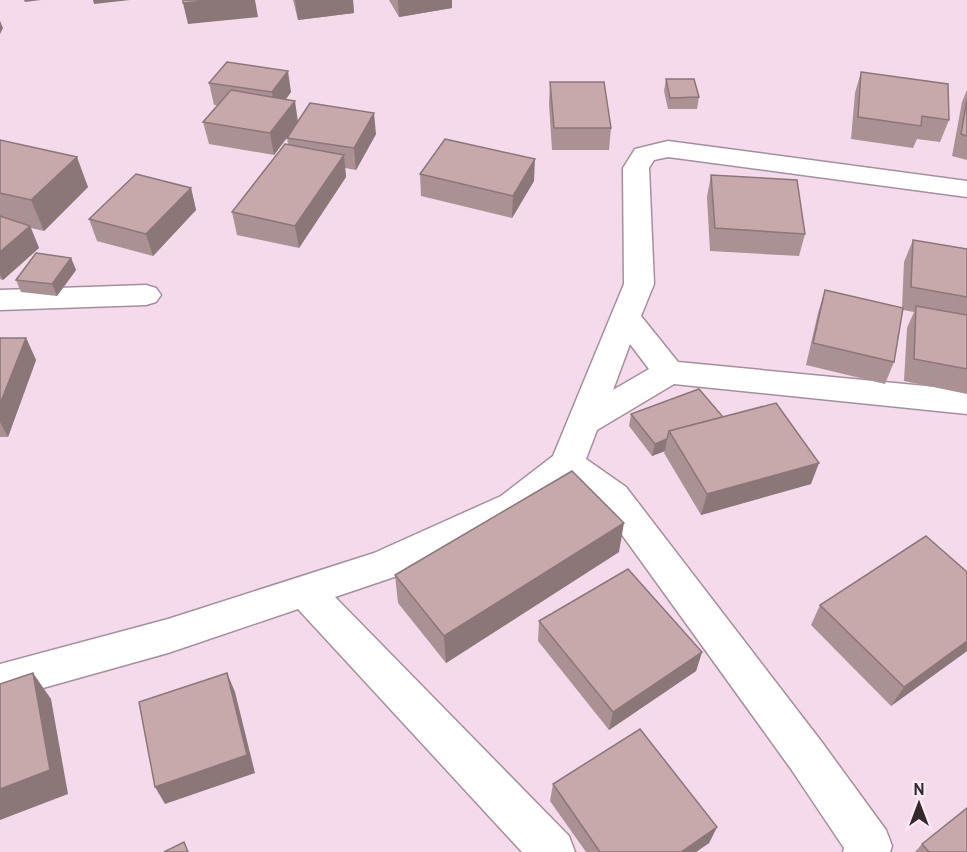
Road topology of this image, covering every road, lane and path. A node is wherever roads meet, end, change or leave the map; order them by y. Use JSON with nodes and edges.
{"nodes":[{"id":1,"x":967,"y":189,"type":"edge"},
{"id":2,"x":146,"y":295,"type":"dead end"},
{"id":3,"x":0,"y":300,"type":"edge"},
{"id":4,"x":626,"y":318,"type":"junction"},
{"id":5,"x":669,"y":372,"type":"junction"},
{"id":6,"x":967,"y":402,"type":"edge"},
{"id":7,"x":584,"y":422,"type":"junction"},
{"id":8,"x":567,"y":464,"type":"junction"},
{"id":9,"x":305,"y":591,"type":"junction"},
{"id":10,"x":0,"y":682,"type":"edge"},
{"id":11,"x":553,"y":852,"type":"edge"},
{"id":12,"x":865,"y":852,"type":"edge"}],
"edges":[{"from":1,"to":4,"type":"street"},
{"from":2,"to":3,"type":"street"},
{"from":4,"to":5,"type":"street"},
{"from":4,"to":7,"type":"street"},
{"from":5,"to":6,"type":"street"},
{"from":5,"to":7,"type":"street"},
{"from":7,"to":8,"type":"street"},
{"from":8,"to":9,"type":"street"},
{"from":8,"to":12,"type":"street"},
{"from":9,"to":10,"type":"street"},
{"from":9,"to":11,"type":"street"}]}
